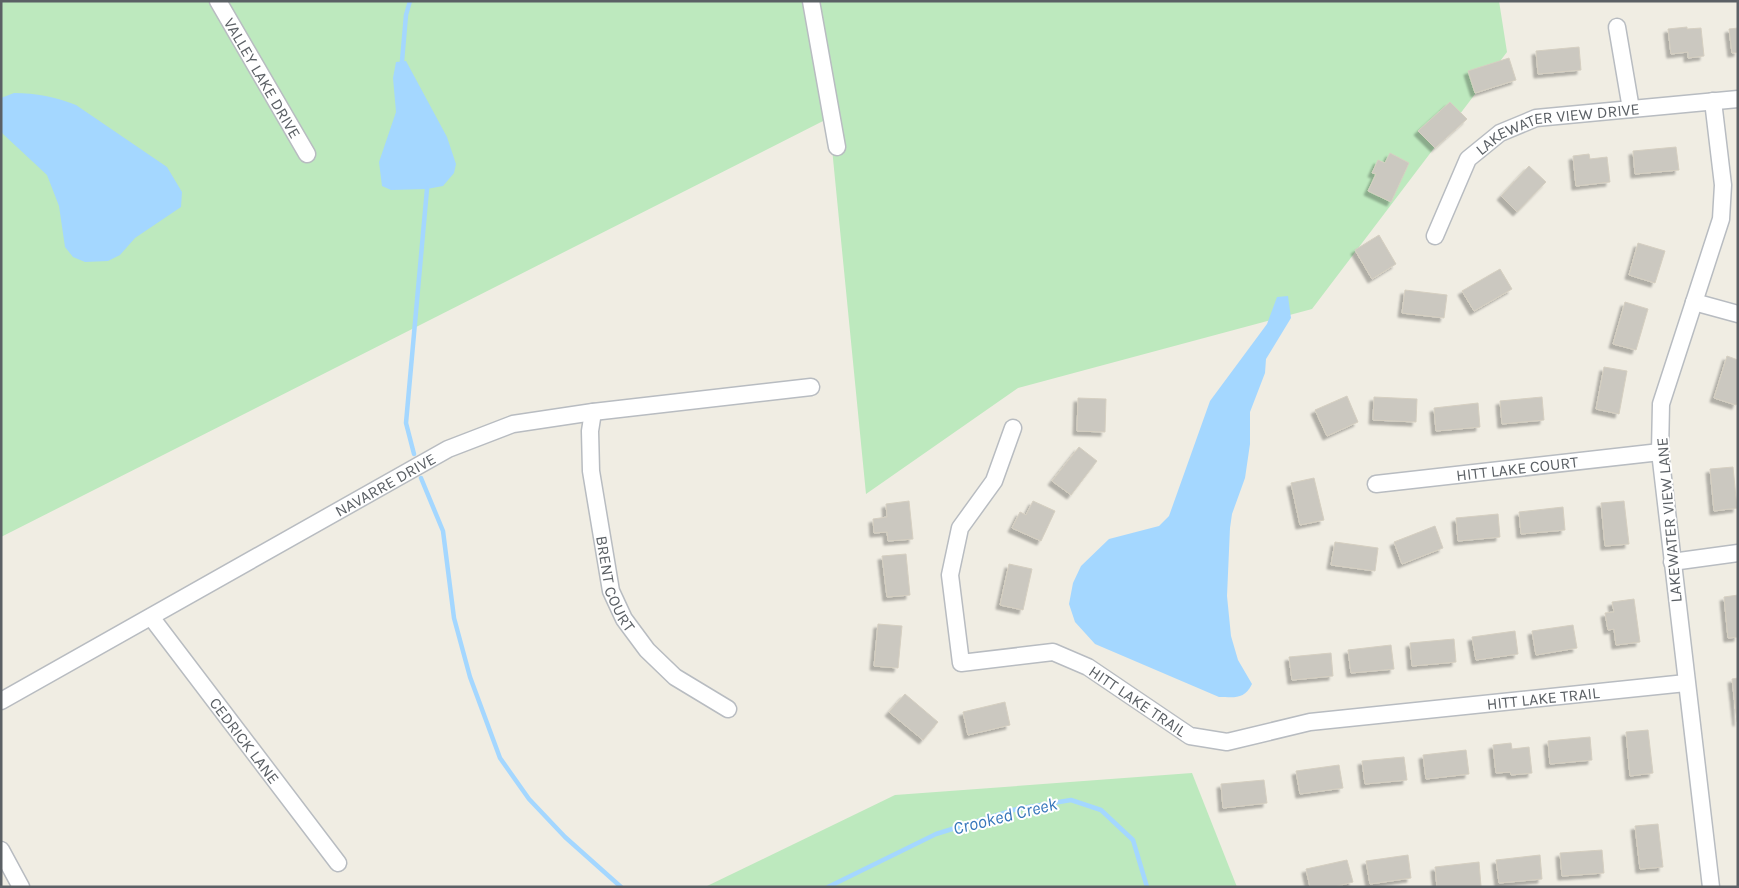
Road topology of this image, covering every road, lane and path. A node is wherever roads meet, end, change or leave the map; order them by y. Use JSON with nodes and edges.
{"nodes":[{"id":1,"x":218,"y":1,"type":"edge"},
{"id":2,"x":811,"y":1,"type":"edge"},
{"id":3,"x":1617,"y":27,"type":"dead end"},
{"id":4,"x":1738,"y":99,"type":"edge"},
{"id":5,"x":1713,"y":101,"type":"junction"},
{"id":6,"x":1631,"y":110,"type":"junction"},
{"id":7,"x":837,"y":147,"type":"dead end"},
{"id":8,"x":307,"y":154,"type":"dead end"},
{"id":9,"x":1435,"y":236,"type":"dead end"},
{"id":10,"x":1694,"y":302,"type":"junction"},
{"id":11,"x":1738,"y":314,"type":"edge"},
{"id":12,"x":810,"y":387,"type":"dead end"},
{"id":13,"x":593,"y":412,"type":"junction"},
{"id":14,"x":1013,"y":428,"type":"dead end"},
{"id":15,"x":1660,"y":452,"type":"junction"},
{"id":16,"x":1376,"y":484,"type":"dead end"},
{"id":17,"x":1738,"y":553,"type":"edge"},
{"id":18,"x":1672,"y":562,"type":"junction"},
{"id":19,"x":151,"y":617,"type":"junction"},
{"id":20,"x":1686,"y":683,"type":"junction"},
{"id":21,"x":1,"y":701,"type":"edge"},
{"id":22,"x":728,"y":709,"type":"dead end"},
{"id":23,"x":1,"y":850,"type":"edge"},
{"id":24,"x":338,"y":863,"type":"dead end"},
{"id":25,"x":21,"y":887,"type":"edge"},
{"id":26,"x":1711,"y":887,"type":"edge"}],
"edges":[{"from":1,"to":8,"type":"street","name":"VALLEY LAKE DRIVE"},
{"from":2,"to":7,"type":"street"},
{"from":3,"to":6,"type":"street"},
{"from":4,"to":5,"type":"street","name":"LAKEWATER VIEW DRIVE"},
{"from":5,"to":6,"type":"street","name":"LAKEWATER VIEW DRIVE"},
{"from":5,"to":10,"type":"street","name":"LAKEWATER VIEW LANE"},
{"from":6,"to":9,"type":"street","name":"LAKEWATER VIEW DRIVE"},
{"from":10,"to":11,"type":"street"},
{"from":10,"to":15,"type":"street","name":"LAKEWATER VIEW LANE"},
{"from":12,"to":13,"type":"street","name":"NAVARRE DRIVE"},
{"from":13,"to":19,"type":"street","name":"NAVARRE DRIVE"},
{"from":13,"to":22,"type":"street","name":"BRENT COURT"},
{"from":14,"to":20,"type":"street","name":"HITT LAKE TRAIL"},
{"from":15,"to":16,"type":"street","name":"HITT LAKE COURT"},
{"from":15,"to":18,"type":"street","name":"LAKEWATER VIEW LANE"},
{"from":17,"to":18,"type":"street"},
{"from":18,"to":20,"type":"street","name":"LAKEWATER VIEW LANE"},
{"from":19,"to":21,"type":"street","name":"NAVARRE DRIVE"},
{"from":19,"to":24,"type":"street","name":"CEDRICK LANE"},
{"from":20,"to":26,"type":"street","name":"LAKEWATER VIEW LANE"},
{"from":23,"to":25,"type":"street"}]}
